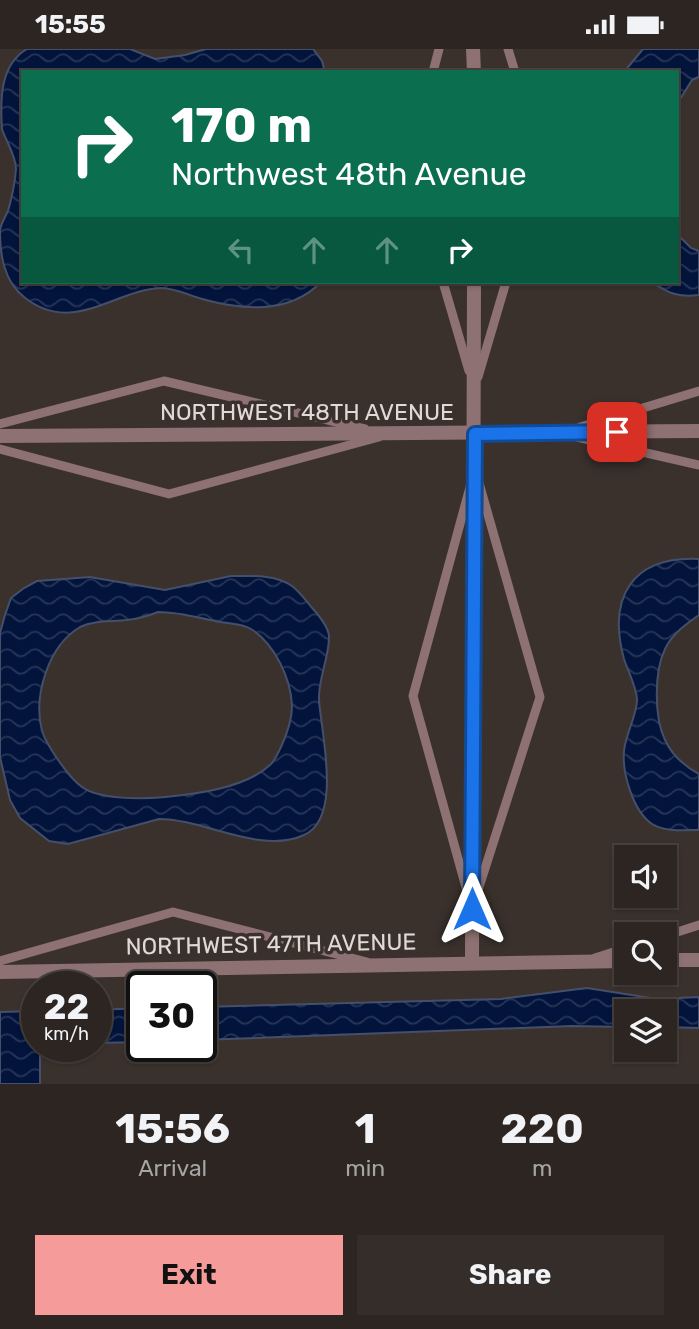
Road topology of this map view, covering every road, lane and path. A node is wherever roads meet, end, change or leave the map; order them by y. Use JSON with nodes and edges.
{"nodes":[{"id":1,"x":439,"y":49,"type":"edge"},
{"id":2,"x":473,"y":49,"type":"edge"},
{"id":3,"x":508,"y":49,"type":"edge"},
{"id":4,"x":434,"y":70,"type":"edge"},
{"id":5,"x":474,"y":70,"type":"edge"},
{"id":6,"x":514,"y":70,"type":"edge"},
{"id":7,"x":444,"y":284,"type":"edge"},
{"id":8,"x":474,"y":284,"type":"edge"},
{"id":9,"x":505,"y":284,"type":"edge"},
{"id":10,"x":475,"y":389,"type":"junction"},
{"id":11,"x":699,"y":391,"type":"edge"},
{"id":12,"x":0,"y":424,"type":"edge"},
{"id":13,"x":699,"y":431,"type":"edge"},
{"id":14,"x":562,"y":433,"type":"junction"},
{"id":15,"x":389,"y":434,"type":"junction"},
{"id":16,"x":475,"y":434,"type":"junction"},
{"id":17,"x":0,"y":436,"type":"edge"},
{"id":18,"x":0,"y":449,"type":"edge"},
{"id":19,"x":699,"y":465,"type":"edge"},
{"id":20,"x":475,"y":469,"type":"junction"},
{"id":21,"x":472,"y":909,"type":"junction"},
{"id":22,"x":699,"y":925,"type":"edge"},
{"id":23,"x":677,"y":932,"type":"edge"},
{"id":24,"x":614,"y":952,"type":"edge"},
{"id":25,"x":677,"y":960,"type":"edge"},
{"id":26,"x":699,"y":960,"type":"edge"},
{"id":27,"x":0,"y":961,"type":"edge"},
{"id":28,"x":584,"y":961,"type":"junction"},
{"id":29,"x":614,"y":961,"type":"edge"},
{"id":30,"x":472,"y":963,"type":"junction"},
{"id":31,"x":378,"y":964,"type":"junction"},
{"id":32,"x":0,"y":972,"type":"edge"}],
"edges":[{"from":1,"to":4,"type":"lane"},
{"from":2,"to":5,"type":"street"},
{"from":3,"to":6,"type":"lane"},
{"from":7,"to":10,"type":"lane"},
{"from":8,"to":10,"type":"street"},
{"from":9,"to":10,"type":"lane"},
{"from":10,"to":16,"type":"street"},
{"from":11,"to":14,"type":"lane"},
{"from":12,"to":15,"type":"lane"},
{"from":13,"to":14,"type":"street","name":"NORTHWEST 48TH AVENUE"},
{"from":14,"to":16,"type":"street","name":"NORTHWEST 48TH AVENUE"},
{"from":14,"to":19,"type":"lane"},
{"from":15,"to":16,"type":"street","name":"NORTHWEST 48TH AVENUE"},
{"from":15,"to":17,"type":"street","name":"NORTHWEST 48TH AVENUE"},
{"from":15,"to":18,"type":"lane"},
{"from":16,"to":20,"type":"street"},
{"from":20,"to":21,"type":"street"},
{"from":20,"to":21,"type":"lane"},
{"from":20,"to":21,"type":"lane"},
{"from":21,"to":30,"type":"street"},
{"from":22,"to":23,"type":"lane"},
{"from":24,"to":28,"type":"lane"},
{"from":25,"to":26,"type":"street"},
{"from":27,"to":31,"type":"lane"},
{"from":28,"to":29,"type":"street","name":"NORTHWEST 47TH AVENUE"},
{"from":28,"to":30,"type":"street","name":"NORTHWEST 47TH AVENUE"},
{"from":30,"to":31,"type":"street","name":"NORTHWEST 47TH AVENUE"},
{"from":31,"to":32,"type":"street","name":"NORTHWEST 47TH AVENUE"}]}
